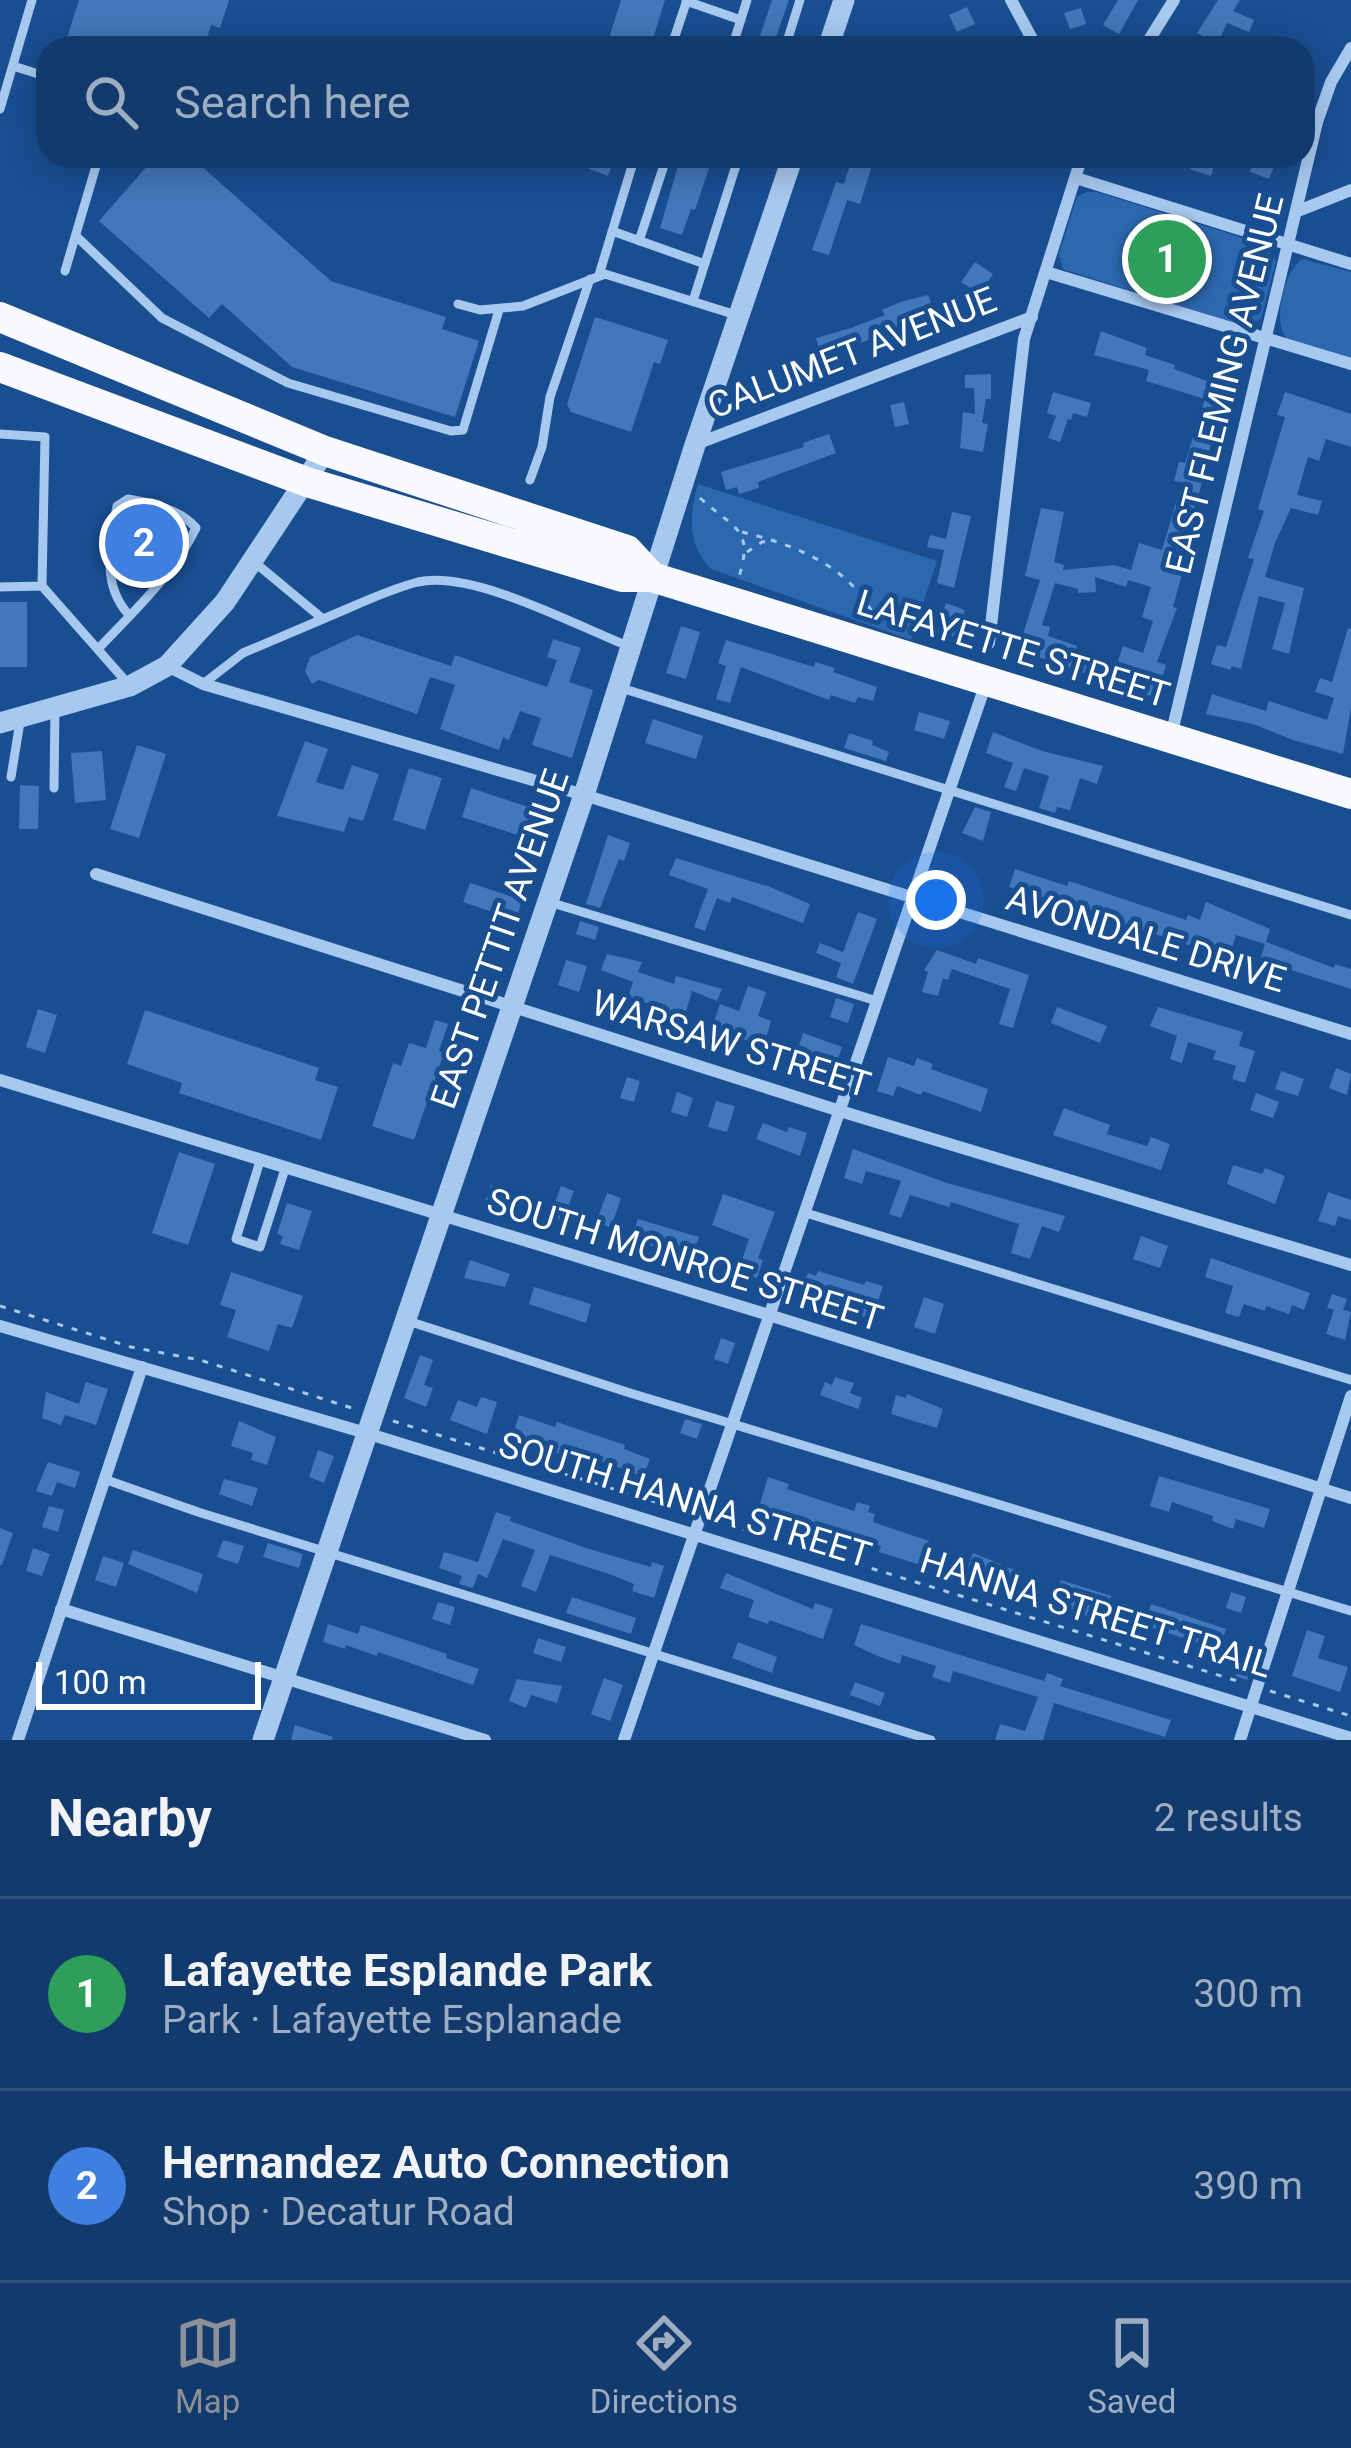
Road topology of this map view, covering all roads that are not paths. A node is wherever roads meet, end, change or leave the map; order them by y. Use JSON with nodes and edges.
{"nodes":[{"id":1,"x":32,"y":0,"type":"edge"},
{"id":2,"x":747,"y":0,"type":"edge"},
{"id":3,"x":800,"y":0,"type":"edge"},
{"id":4,"x":844,"y":0,"type":"edge"},
{"id":5,"x":1011,"y":0,"type":"edge"},
{"id":6,"x":1174,"y":0,"type":"edge"},
{"id":7,"x":686,"y":1,"type":"edge"},
{"id":8,"x":741,"y":20,"type":"junction"},
{"id":9,"x":675,"y":36,"type":"edge"},
{"id":10,"x":736,"y":36,"type":"edge"},
{"id":11,"x":789,"y":36,"type":"edge"},
{"id":12,"x":832,"y":36,"type":"edge"},
{"id":13,"x":1030,"y":36,"type":"edge"},
{"id":14,"x":1152,"y":36,"type":"edge"},
{"id":15,"x":1351,"y":48,"type":"edge"},
{"id":16,"x":13,"y":66,"type":"junction"},
{"id":17,"x":36,"y":73,"type":"edge"},
{"id":18,"x":0,"y":109,"type":"edge"},
{"id":19,"x":1315,"y":131,"type":"edge"},
{"id":20,"x":96,"y":168,"type":"edge"},
{"id":21,"x":631,"y":168,"type":"edge"},
{"id":22,"x":664,"y":168,"type":"edge"},
{"id":23,"x":735,"y":168,"type":"edge"},
{"id":24,"x":789,"y":168,"type":"edge"},
{"id":25,"x":1079,"y":168,"type":"edge"},
{"id":26,"x":1307,"y":168,"type":"edge"},
{"id":27,"x":1076,"y":178,"type":"junction"},
{"id":28,"x":1351,"y":190,"type":"edge"},
{"id":29,"x":1298,"y":212,"type":"junction"},
{"id":30,"x":612,"y":231,"type":"junction"},
{"id":31,"x":76,"y":236,"type":"junction"},
{"id":32,"x":639,"y":241,"type":"junction"},
{"id":33,"x":1289,"y":245,"type":"junction"},
{"id":34,"x":704,"y":264,"type":"junction"},
{"id":35,"x":1351,"y":264,"type":"edge"},
{"id":36,"x":65,"y":271,"type":"dead end"},
{"id":37,"x":1046,"y":272,"type":"junction"},
{"id":38,"x":594,"y":277,"type":"junction"},
{"id":39,"x":693,"y":301,"type":"junction"},
{"id":40,"x":458,"y":304,"type":"dead end"},
{"id":41,"x":500,"y":310,"type":"junction"},
{"id":42,"x":0,"y":317,"type":"edge"},
{"id":43,"x":741,"y":317,"type":"junction"},
{"id":44,"x":1031,"y":317,"type":"junction"},
{"id":45,"x":1266,"y":338,"type":"junction"},
{"id":46,"x":1351,"y":364,"type":"edge"},
{"id":47,"x":0,"y":367,"type":"edge"},
{"id":48,"x":0,"y":434,"type":"edge"},
{"id":49,"x":694,"y":445,"type":"junction"},
{"id":50,"x":325,"y":451,"type":"junction"},
{"id":51,"x":530,"y":480,"type":"dead end"},
{"id":52,"x":307,"y":482,"type":"junction"},
{"id":53,"x":253,"y":561,"type":"junction"},
{"id":54,"x":652,"y":577,"type":"junction"},
{"id":55,"x":42,"y":586,"type":"junction"},
{"id":56,"x":0,"y":587,"type":"edge"},
{"id":57,"x":129,"y":615,"type":"junction"},
{"id":58,"x":322,"y":619,"type":"junction"},
{"id":59,"x":989,"y":643,"type":"dead end"},
{"id":60,"x":631,"y":646,"type":"junction"},
{"id":61,"x":99,"y":648,"type":"junction"},
{"id":62,"x":167,"y":666,"type":"junction"},
{"id":63,"x":986,"y":682,"type":"junction"},
{"id":64,"x":203,"y":684,"type":"junction"},
{"id":65,"x":130,"y":686,"type":"junction"},
{"id":66,"x":618,"y":687,"type":"junction"},
{"id":67,"x":55,"y":707,"type":"junction"},
{"id":68,"x":11,"y":720,"type":"edge"},
{"id":69,"x":1170,"y":739,"type":"junction"},
{"id":70,"x":11,"y":777,"type":"dead end"},
{"id":71,"x":54,"y":788,"type":"dead end"},
{"id":72,"x":948,"y":792,"type":"junction"},
{"id":73,"x":1351,"y":794,"type":"edge"},
{"id":74,"x":584,"y":795,"type":"junction"},
{"id":75,"x":96,"y":874,"type":"dead end"},
{"id":76,"x":912,"y":898,"type":"junction"},
{"id":77,"x":548,"y":902,"type":"junction"},
{"id":78,"x":1351,"y":915,"type":"edge"},
{"id":79,"x":878,"y":1001,"type":"junction"},
{"id":80,"x":513,"y":1007,"type":"junction"},
{"id":81,"x":1351,"y":1034,"type":"edge"},
{"id":82,"x":0,"y":1081,"type":"edge"},
{"id":83,"x":840,"y":1111,"type":"junction"},
{"id":84,"x":260,"y":1161,"type":"junction"},
{"id":85,"x":285,"y":1168,"type":"junction"},
{"id":86,"x":806,"y":1214,"type":"junction"},
{"id":87,"x":441,"y":1217,"type":"junction"},
{"id":88,"x":1351,"y":1265,"type":"edge"},
{"id":89,"x":772,"y":1316,"type":"junction"},
{"id":90,"x":405,"y":1320,"type":"junction"},
{"id":91,"x":0,"y":1326,"type":"edge"},
{"id":92,"x":142,"y":1367,"type":"junction"},
{"id":93,"x":1351,"y":1380,"type":"edge"},
{"id":94,"x":1351,"y":1396,"type":"edge"},
{"id":95,"x":370,"y":1424,"type":"junction"},
{"id":96,"x":734,"y":1424,"type":"junction"},
{"id":97,"x":104,"y":1479,"type":"junction"},
{"id":98,"x":1319,"y":1489,"type":"junction"},
{"id":99,"x":1351,"y":1498,"type":"edge"},
{"id":100,"x":693,"y":1534,"type":"junction"},
{"id":101,"x":326,"y":1552,"type":"junction"},
{"id":102,"x":1287,"y":1592,"type":"junction"},
{"id":103,"x":61,"y":1609,"type":"junction"},
{"id":104,"x":1351,"y":1611,"type":"edge"},
{"id":105,"x":653,"y":1653,"type":"junction"},
{"id":106,"x":284,"y":1678,"type":"junction"},
{"id":107,"x":1252,"y":1707,"type":"junction"},
{"id":108,"x":1351,"y":1738,"type":"edge"},
{"id":109,"x":17,"y":1740,"type":"edge"},
{"id":110,"x":263,"y":1740,"type":"edge"},
{"id":111,"x":485,"y":1740,"type":"edge"},
{"id":112,"x":624,"y":1740,"type":"edge"},
{"id":113,"x":931,"y":1740,"type":"edge"},
{"id":114,"x":1240,"y":1740,"type":"edge"}],
"edges":[{"from":1,"to":16,"type":"lane"},
{"from":2,"to":8,"type":"lane"},
{"from":3,"to":11,"type":"lane"},
{"from":4,"to":12,"type":"street"},
{"from":5,"to":13,"type":"street"},
{"from":6,"to":14,"type":"street"},
{"from":7,"to":8,"type":"lane"},
{"from":7,"to":9,"type":"lane"},
{"from":8,"to":10,"type":"lane"},
{"from":15,"to":19,"type":"street","name":"EAST FLEMING AVENUE"},
{"from":16,"to":17,"type":"lane"},
{"from":16,"to":18,"type":"lane"},
{"from":20,"to":31,"type":"lane"},
{"from":21,"to":30,"type":"lane"},
{"from":22,"to":32,"type":"lane"},
{"from":23,"to":34,"type":"lane"},
{"from":24,"to":43,"type":"street","name":"EAST PETTIT AVENUE"},
{"from":25,"to":27,"type":"street"},
{"from":26,"to":29,"type":"street","name":"EAST FLEMING AVENUE"},
{"from":27,"to":33,"type":"street"},
{"from":27,"to":37,"type":"street"},
{"from":28,"to":29,"type":"street"},
{"from":29,"to":33,"type":"street","name":"EAST FLEMING AVENUE"},
{"from":30,"to":32,"type":"lane"},
{"from":30,"to":38,"type":"lane"},
{"from":31,"to":36,"type":"lane"},
{"from":31,"to":41,"type":"lane"},
{"from":32,"to":34,"type":"lane"},
{"from":33,"to":35,"type":"street"},
{"from":33,"to":45,"type":"street","name":"EAST FLEMING AVENUE"},
{"from":34,"to":39,"type":"lane"},
{"from":37,"to":44,"type":"street"},
{"from":37,"to":45,"type":"street"},
{"from":38,"to":39,"type":"lane"},
{"from":38,"to":41,"type":"lane"},
{"from":38,"to":51,"type":"lane"},
{"from":39,"to":43,"type":"lane"},
{"from":40,"to":41,"type":"lane"},
{"from":42,"to":50,"type":"highway","name":"LAFAYETTE STREET"},
{"from":43,"to":49,"type":"street","name":"EAST PETTIT AVENUE"},
{"from":44,"to":49,"type":"street","name":"CALUMET AVENUE"},
{"from":44,"to":59,"type":"street"},
{"from":45,"to":46,"type":"street"},
{"from":45,"to":69,"type":"street","name":"EAST FLEMING AVENUE"},
{"from":47,"to":52,"type":"highway","name":"LAFAYETTE STREET"},
{"from":48,"to":55,"type":"lane"},
{"from":49,"to":54,"type":"street","name":"EAST PETTIT AVENUE"},
{"from":50,"to":52,"type":"street"},
{"from":50,"to":54,"type":"highway","name":"LAFAYETTE STREET"},
{"from":52,"to":53,"type":"street"},
{"from":52,"to":54,"type":"highway","name":"LAFAYETTE STREET"},
{"from":53,"to":58,"type":"lane"},
{"from":53,"to":62,"type":"street"},
{"from":54,"to":60,"type":"street","name":"EAST PETTIT AVENUE"},
{"from":54,"to":63,"type":"highway","name":"LAFAYETTE STREET"},
{"from":55,"to":56,"type":"lane"},
{"from":55,"to":61,"type":"lane"},
{"from":57,"to":57,"type":"lane"},
{"from":57,"to":61,"type":"lane"},
{"from":58,"to":60,"type":"lane"},
{"from":58,"to":64,"type":"lane"},
{"from":60,"to":66,"type":"street","name":"EAST PETTIT AVENUE"},
{"from":61,"to":65,"type":"lane"},
{"from":62,"to":64,"type":"street","name":"AVONDALE DRIVE"},
{"from":62,"to":65,"type":"street"},
{"from":63,"to":69,"type":"highway","name":"LAFAYETTE STREET"},
{"from":63,"to":72,"type":"street"},
{"from":64,"to":74,"type":"street","name":"AVONDALE DRIVE"},
{"from":65,"to":67,"type":"street"},
{"from":66,"to":72,"type":"lane"},
{"from":66,"to":74,"type":"street","name":"EAST PETTIT AVENUE"},
{"from":67,"to":68,"type":"street"},
{"from":67,"to":71,"type":"lane"},
{"from":68,"to":70,"type":"lane"},
{"from":69,"to":73,"type":"highway","name":"LAFAYETTE STREET"},
{"from":72,"to":76,"type":"street"},
{"from":72,"to":78,"type":"lane"},
{"from":74,"to":76,"type":"street","name":"AVONDALE DRIVE"},
{"from":74,"to":77,"type":"street","name":"EAST PETTIT AVENUE"},
{"from":75,"to":80,"type":"street","name":"WARSAW STREET"},
{"from":76,"to":79,"type":"street"},
{"from":76,"to":81,"type":"street","name":"AVONDALE DRIVE"},
{"from":77,"to":79,"type":"lane"},
{"from":77,"to":80,"type":"street","name":"EAST PETTIT AVENUE"},
{"from":79,"to":83,"type":"street"},
{"from":80,"to":83,"type":"street","name":"WARSAW STREET"},
{"from":80,"to":87,"type":"street","name":"EAST PETTIT AVENUE"},
{"from":82,"to":84,"type":"street","name":"SOUTH MONROE STREET"},
{"from":83,"to":86,"type":"street"},
{"from":83,"to":88,"type":"street","name":"WARSAW STREET"},
{"from":84,"to":85,"type":"street","name":"SOUTH MONROE STREET"},
{"from":84,"to":85,"type":"lane"},
{"from":85,"to":87,"type":"street","name":"SOUTH MONROE STREET"},
{"from":86,"to":89,"type":"street"},
{"from":86,"to":93,"type":"lane"},
{"from":87,"to":89,"type":"street","name":"SOUTH MONROE STREET"},
{"from":87,"to":90,"type":"street","name":"EAST PETTIT AVENUE"},
{"from":89,"to":96,"type":"street"},
{"from":89,"to":98,"type":"street","name":"SOUTH MONROE STREET"},
{"from":90,"to":95,"type":"street","name":"EAST PETTIT AVENUE"},
{"from":90,"to":96,"type":"lane"},
{"from":91,"to":92,"type":"street","name":"SOUTH HANNA STREET"},
{"from":92,"to":95,"type":"street","name":"SOUTH HANNA STREET"},
{"from":92,"to":97,"type":"street"},
{"from":94,"to":98,"type":"street"},
{"from":95,"to":100,"type":"street","name":"SOUTH HANNA STREET"},
{"from":95,"to":101,"type":"street","name":"EAST PETTIT AVENUE"},
{"from":96,"to":100,"type":"street"},
{"from":96,"to":102,"type":"lane"},
{"from":97,"to":101,"type":"lane"},
{"from":97,"to":103,"type":"street"},
{"from":98,"to":99,"type":"street","name":"SOUTH MONROE STREET"},
{"from":98,"to":102,"type":"street"},
{"from":100,"to":105,"type":"street"},
{"from":100,"to":107,"type":"street","name":"SOUTH HANNA STREET"},
{"from":101,"to":105,"type":"lane"},
{"from":101,"to":106,"type":"street","name":"EAST PETTIT AVENUE"},
{"from":102,"to":104,"type":"lane"},
{"from":102,"to":107,"type":"street"},
{"from":103,"to":106,"type":"street"},
{"from":103,"to":109,"type":"street"},
{"from":105,"to":112,"type":"street"},
{"from":105,"to":113,"type":"lane"},
{"from":106,"to":110,"type":"street","name":"EAST PETTIT AVENUE"},
{"from":106,"to":111,"type":"street"},
{"from":107,"to":108,"type":"street","name":"SOUTH HANNA STREET"},
{"from":107,"to":114,"type":"street"}]}
